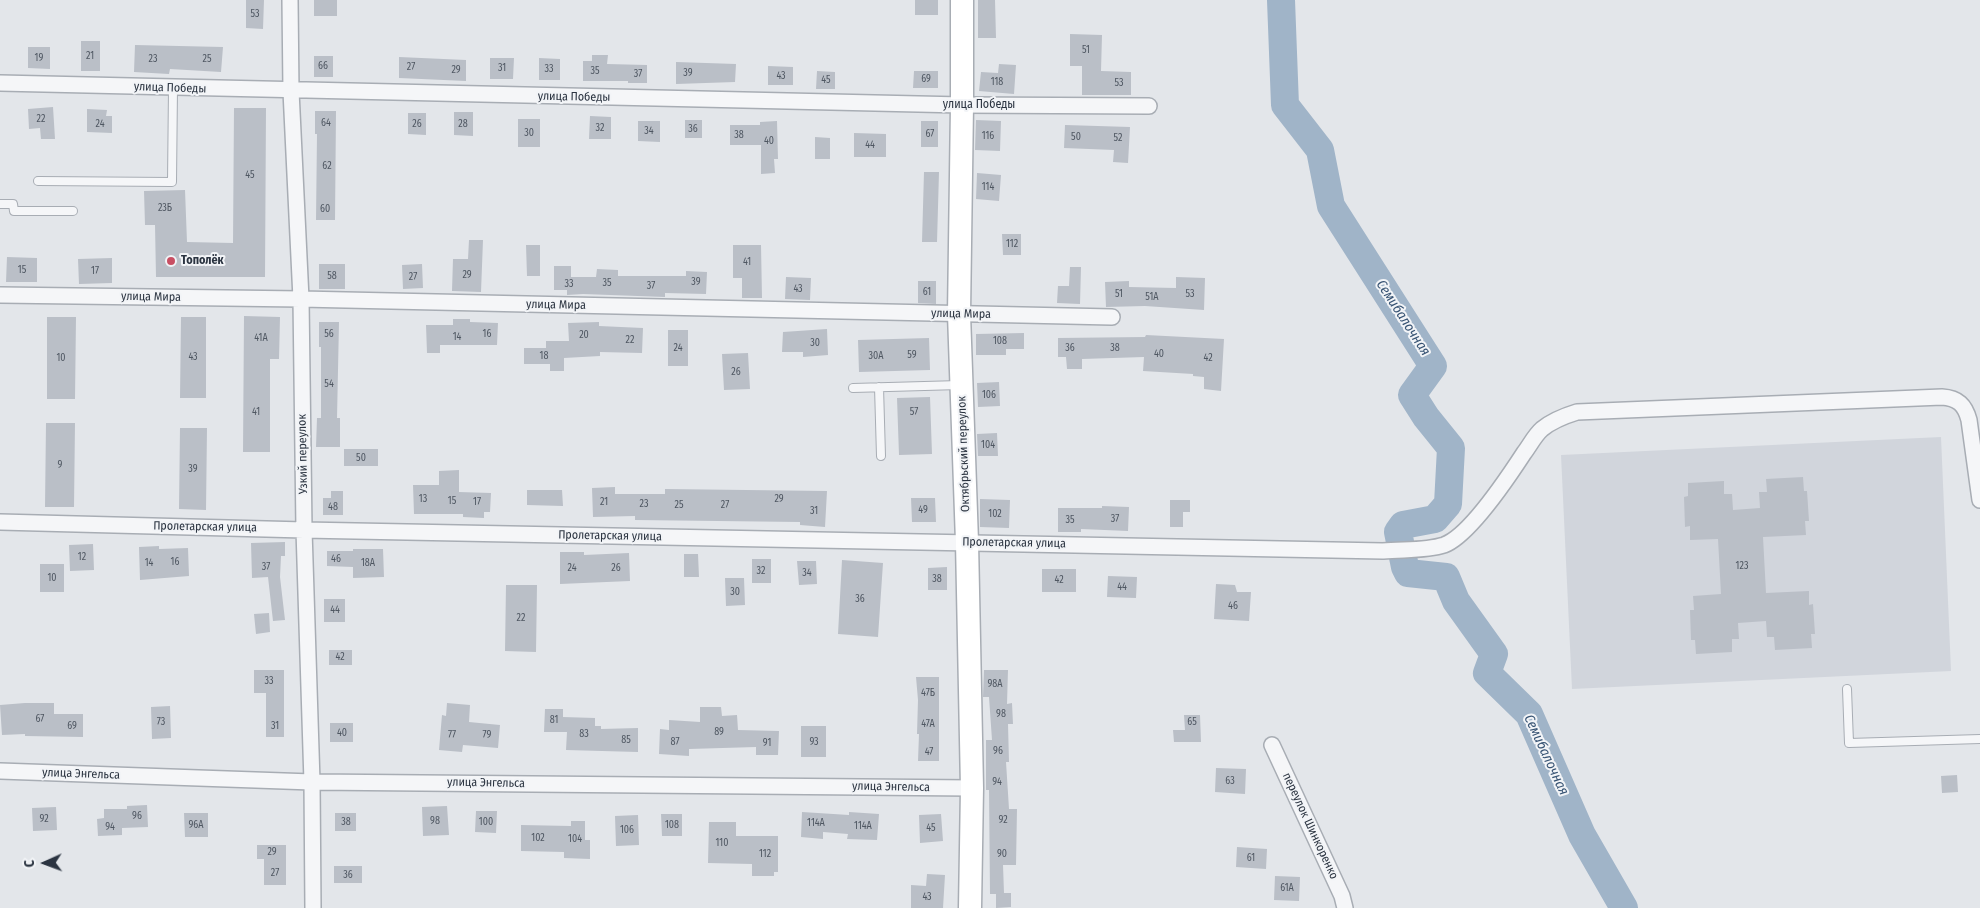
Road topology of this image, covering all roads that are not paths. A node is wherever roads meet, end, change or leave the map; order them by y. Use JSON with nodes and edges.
{"nodes":[{"id":1,"x":290,"y":0,"type":"edge"},
{"id":2,"x":962,"y":0,"type":"edge"},
{"id":3,"x":0,"y":83,"type":"edge"},
{"id":4,"x":173,"y":88,"type":"junction"},
{"id":5,"x":291,"y":91,"type":"junction"},
{"id":6,"x":962,"y":105,"type":"junction"},
{"id":7,"x":1149,"y":106,"type":"dead end"},
{"id":8,"x":38,"y":181,"type":"dead end"},
{"id":9,"x":0,"y":204,"type":"edge"},
{"id":10,"x":73,"y":211,"type":"dead end"},
{"id":11,"x":0,"y":295,"type":"edge"},
{"id":12,"x":301,"y":299,"type":"junction"},
{"id":13,"x":959,"y":314,"type":"junction"},
{"id":14,"x":1112,"y":317,"type":"dead end"},
{"id":15,"x":962,"y":385,"type":"junction"},
{"id":16,"x":879,"y":387,"type":"junction"},
{"id":17,"x":854,"y":388,"type":"dead end"},
{"id":18,"x":881,"y":456,"type":"dead end"},
{"id":19,"x":1980,"y":500,"type":"edge"},
{"id":20,"x":0,"y":522,"type":"edge"},
{"id":21,"x":304,"y":530,"type":"junction"},
{"id":22,"x":967,"y":542,"type":"junction"},
{"id":23,"x":1847,"y":689,"type":"dead end"},
{"id":24,"x":1980,"y":739,"type":"edge"},
{"id":25,"x":1272,"y":745,"type":"dead end"},
{"id":26,"x":0,"y":771,"type":"edge"},
{"id":27,"x":312,"y":782,"type":"junction"},
{"id":28,"x":972,"y":788,"type":"junction"},
{"id":29,"x":313,"y":908,"type":"edge"},
{"id":30,"x":970,"y":908,"type":"edge"},
{"id":31,"x":1345,"y":908,"type":"edge"}],
"edges":[{"from":1,"to":5,"type":"street","name":"Узкий переулок"},
{"from":2,"to":6,"type":"street","name":"Октябрьский переулок"},
{"from":3,"to":4,"type":"street","name":"улица Победы"},
{"from":4,"to":5,"type":"street","name":"улица Победы"},
{"from":4,"to":8,"type":"lane"},
{"from":5,"to":6,"type":"street","name":"улица Победы"},
{"from":5,"to":12,"type":"street","name":"Узкий переулок"},
{"from":6,"to":7,"type":"street","name":"улица Победы"},
{"from":6,"to":13,"type":"street","name":"Октябрьский переулок"},
{"from":9,"to":10,"type":"lane"},
{"from":11,"to":12,"type":"street","name":"улица Мира"},
{"from":12,"to":13,"type":"street","name":"улица Мира"},
{"from":12,"to":21,"type":"street","name":"Узкий переулок"},
{"from":13,"to":14,"type":"street","name":"улица Мира"},
{"from":13,"to":15,"type":"street","name":"Октябрьский переулок"},
{"from":15,"to":16,"type":"lane"},
{"from":15,"to":22,"type":"street","name":"Октябрьский переулок"},
{"from":16,"to":17,"type":"lane"},
{"from":16,"to":18,"type":"lane"},
{"from":19,"to":22,"type":"street","name":"Пролетарская улица"},
{"from":20,"to":21,"type":"street","name":"Пролетарская улица"},
{"from":21,"to":22,"type":"street","name":"Пролетарская улица"},
{"from":21,"to":27,"type":"street","name":"Узкий переулок"},
{"from":22,"to":28,"type":"street","name":"Октябрьский переулок"},
{"from":23,"to":24,"type":"lane"},
{"from":25,"to":31,"type":"street","name":"переулок Шинкоренко"},
{"from":26,"to":27,"type":"street","name":"улица Энгельса"},
{"from":27,"to":28,"type":"street","name":"улица Энгельса"},
{"from":27,"to":29,"type":"street","name":"Узкий переулок"},
{"from":28,"to":30,"type":"street","name":"Октябрьский переулок"}]}
